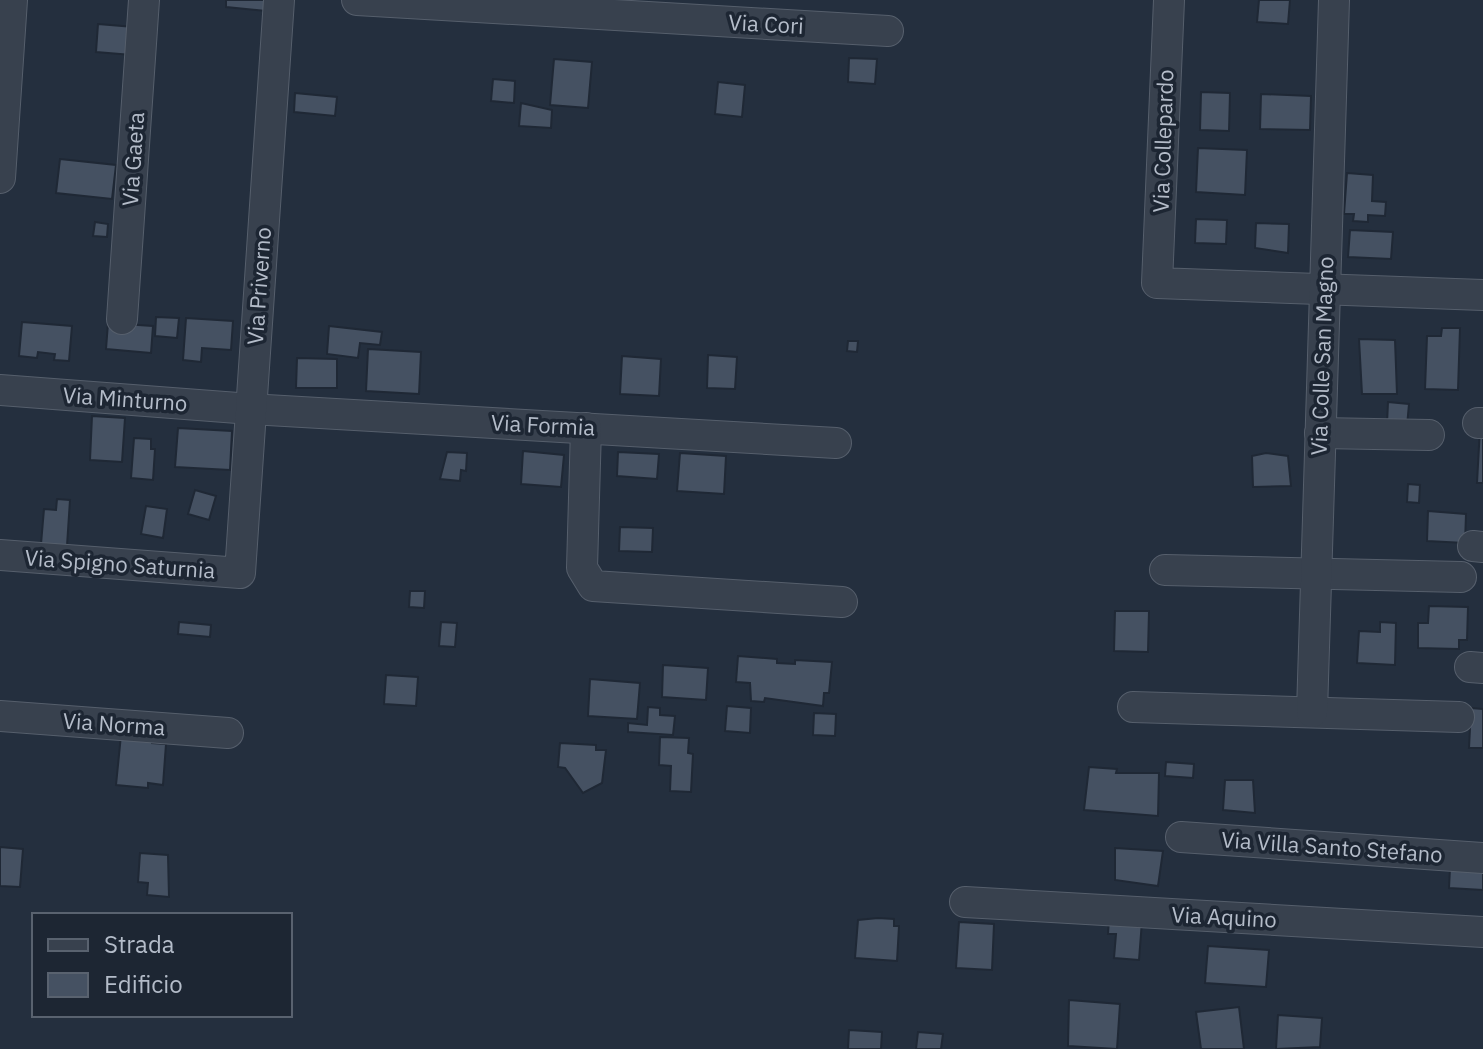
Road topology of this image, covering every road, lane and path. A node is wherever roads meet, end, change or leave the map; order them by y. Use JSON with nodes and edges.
{"nodes":[{"id":1,"x":12,"y":0,"type":"edge"},
{"id":2,"x":144,"y":0,"type":"edge"},
{"id":3,"x":279,"y":0,"type":"edge"},
{"id":4,"x":357,"y":0,"type":"edge"},
{"id":5,"x":1169,"y":0,"type":"edge"},
{"id":6,"x":1334,"y":0,"type":"edge"},
{"id":7,"x":450,"y":3,"type":"edge"},
{"id":8,"x":599,"y":7,"type":"edge"},
{"id":9,"x":757,"y":12,"type":"edge"},
{"id":10,"x":888,"y":31,"type":"dead end"},
{"id":11,"x":0,"y":178,"type":"edge"},
{"id":12,"x":1324,"y":289,"type":"junction"},
{"id":13,"x":1483,"y":295,"type":"edge"},
{"id":14,"x":122,"y":319,"type":"dead end"},
{"id":15,"x":0,"y":390,"type":"edge"},
{"id":16,"x":251,"y":409,"type":"junction"},
{"id":17,"x":586,"y":428,"type":"junction"},
{"id":18,"x":1320,"y":433,"type":"junction"},
{"id":19,"x":1429,"y":435,"type":"dead end"},
{"id":20,"x":836,"y":443,"type":"dead end"},
{"id":21,"x":0,"y":555,"type":"edge"},
{"id":22,"x":1165,"y":570,"type":"dead end"},
{"id":23,"x":240,"y":573,"type":"joint"},
{"id":24,"x":1316,"y":574,"type":"junction"},
{"id":25,"x":1461,"y":577,"type":"dead end"},
{"id":26,"x":842,"y":602,"type":"dead end"},
{"id":27,"x":1133,"y":707,"type":"dead end"},
{"id":28,"x":1312,"y":712,"type":"junction"},
{"id":29,"x":0,"y":716,"type":"edge"},
{"id":30,"x":1459,"y":717,"type":"dead end"},
{"id":31,"x":228,"y":733,"type":"dead end"},
{"id":32,"x":1181,"y":837,"type":"dead end"},
{"id":33,"x":1483,"y":858,"type":"edge"},
{"id":34,"x":965,"y":902,"type":"dead end"},
{"id":35,"x":1483,"y":932,"type":"edge"}],
"edges":[{"from":1,"to":11,"type":"street"},
{"from":2,"to":14,"type":"street","name":"Via Gaeta"},
{"from":3,"to":16,"type":"street","name":"Via Priverno"},
{"from":4,"to":7,"type":"street","name":"Via Cori"},
{"from":5,"to":12,"type":"street","name":"Via Collepardo"},
{"from":6,"to":12,"type":"street","name":"Via Colle San Magno"},
{"from":7,"to":8,"type":"street","name":"Via Cori"},
{"from":8,"to":9,"type":"street","name":"Via Cori"},
{"from":9,"to":10,"type":"street","name":"Via Cori"},
{"from":12,"to":13,"type":"street"},
{"from":12,"to":18,"type":"street","name":"Via Colle San Magno"},
{"from":15,"to":16,"type":"street","name":"Via Minturno"},
{"from":16,"to":17,"type":"street","name":"Via Formia"},
{"from":16,"to":23,"type":"street","name":"Via Priverno"},
{"from":17,"to":20,"type":"street","name":"Via Formia"},
{"from":17,"to":26,"type":"street"},
{"from":18,"to":19,"type":"street"},
{"from":18,"to":24,"type":"street","name":"Via Colle San Magno"},
{"from":21,"to":23,"type":"street","name":"Via Spigno Saturnia"},
{"from":22,"to":24,"type":"street"},
{"from":24,"to":25,"type":"street"},
{"from":24,"to":28,"type":"street","name":"Via Colle San Magno"},
{"from":27,"to":28,"type":"street"},
{"from":28,"to":30,"type":"street"},
{"from":29,"to":31,"type":"street","name":"Via Norma"},
{"from":32,"to":33,"type":"street","name":"Via Villa Santo Stefano"},
{"from":34,"to":35,"type":"street","name":"Via Aquino"}]}
